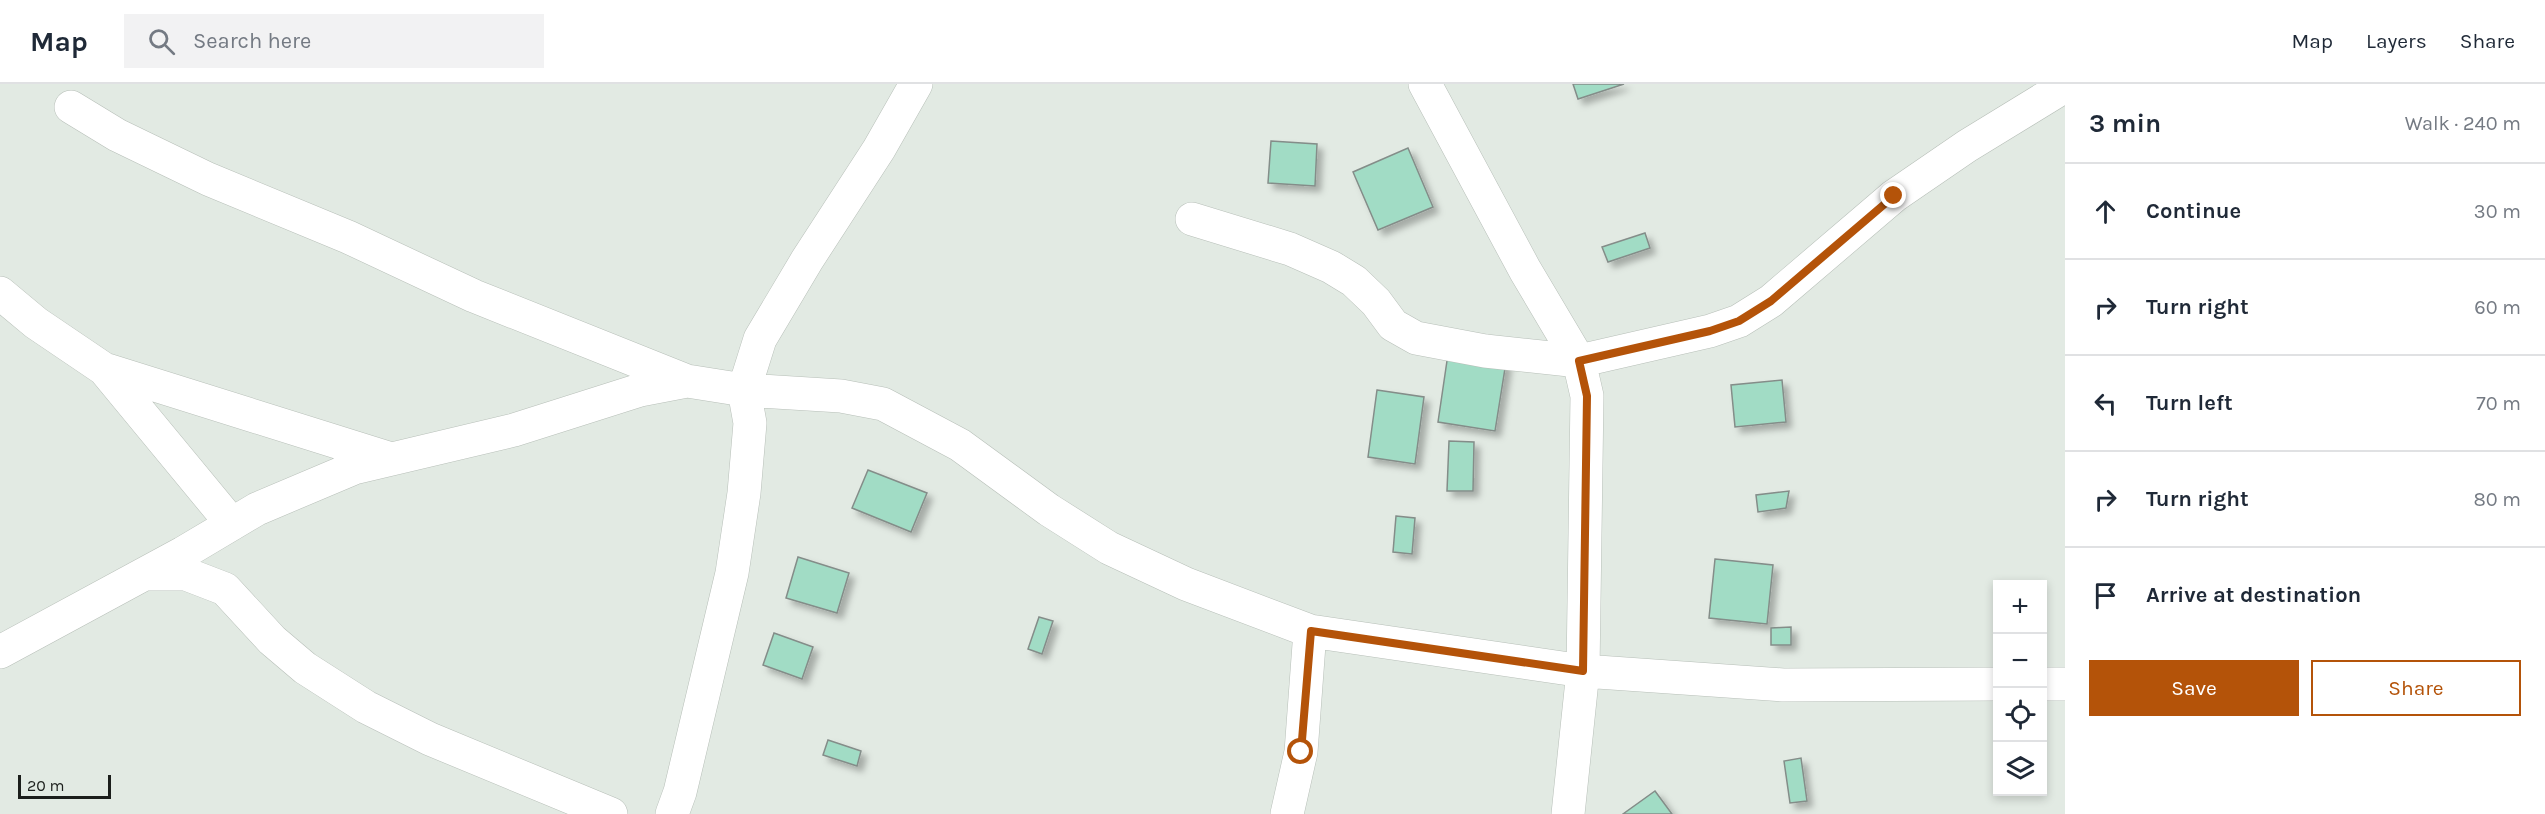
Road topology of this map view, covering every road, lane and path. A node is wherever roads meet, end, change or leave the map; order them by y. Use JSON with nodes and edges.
{"nodes":[{"id":1,"x":916,"y":84,"type":"edge"},
{"id":2,"x":1425,"y":84,"type":"edge"},
{"id":3,"x":2065,"y":86,"type":"edge"},
{"id":4,"x":71,"y":107,"type":"dead end"},
{"id":5,"x":1192,"y":219,"type":"dead end"},
{"id":6,"x":0,"y":293,"type":"edge"},
{"id":7,"x":1579,"y":361,"type":"junction"},
{"id":8,"x":104,"y":369,"type":"junction"},
{"id":9,"x":687,"y":381,"type":"junction"},
{"id":10,"x":744,"y":390,"type":"junction"},
{"id":11,"x":388,"y":458,"type":"junction"},
{"id":12,"x":228,"y":527,"type":"junction"},
{"id":13,"x":145,"y":574,"type":"junction"},
{"id":14,"x":225,"y":589,"type":"junction"},
{"id":15,"x":1311,"y":631,"type":"junction"},
{"id":16,"x":0,"y":652,"type":"edge"},
{"id":17,"x":1583,"y":671,"type":"junction"},
{"id":18,"x":1993,"y":684,"type":"edge"},
{"id":19,"x":2047,"y":684,"type":"edge"},
{"id":20,"x":2065,"y":684,"type":"edge"},
{"id":21,"x":611,"y":814,"type":"edge"},
{"id":22,"x":672,"y":814,"type":"edge"},
{"id":23,"x":1287,"y":814,"type":"edge"},
{"id":24,"x":1568,"y":814,"type":"edge"}],
"edges":[{"from":1,"to":10,"type":"street"},
{"from":2,"to":7,"type":"street"},
{"from":3,"to":7,"type":"street"},
{"from":4,"to":9,"type":"street"},
{"from":5,"to":7,"type":"street"},
{"from":6,"to":8,"type":"street"},
{"from":7,"to":17,"type":"street"},
{"from":8,"to":11,"type":"street"},
{"from":8,"to":12,"type":"street"},
{"from":9,"to":10,"type":"street"},
{"from":9,"to":11,"type":"street"},
{"from":10,"to":15,"type":"street"},
{"from":10,"to":22,"type":"street"},
{"from":11,"to":12,"type":"street"},
{"from":12,"to":13,"type":"street"},
{"from":12,"to":14,"type":"street"},
{"from":13,"to":14,"type":"street"},
{"from":13,"to":16,"type":"street"},
{"from":14,"to":21,"type":"street"},
{"from":15,"to":17,"type":"street"},
{"from":15,"to":23,"type":"street"},
{"from":17,"to":18,"type":"street"},
{"from":17,"to":24,"type":"street"},
{"from":19,"to":20,"type":"street"}]}
